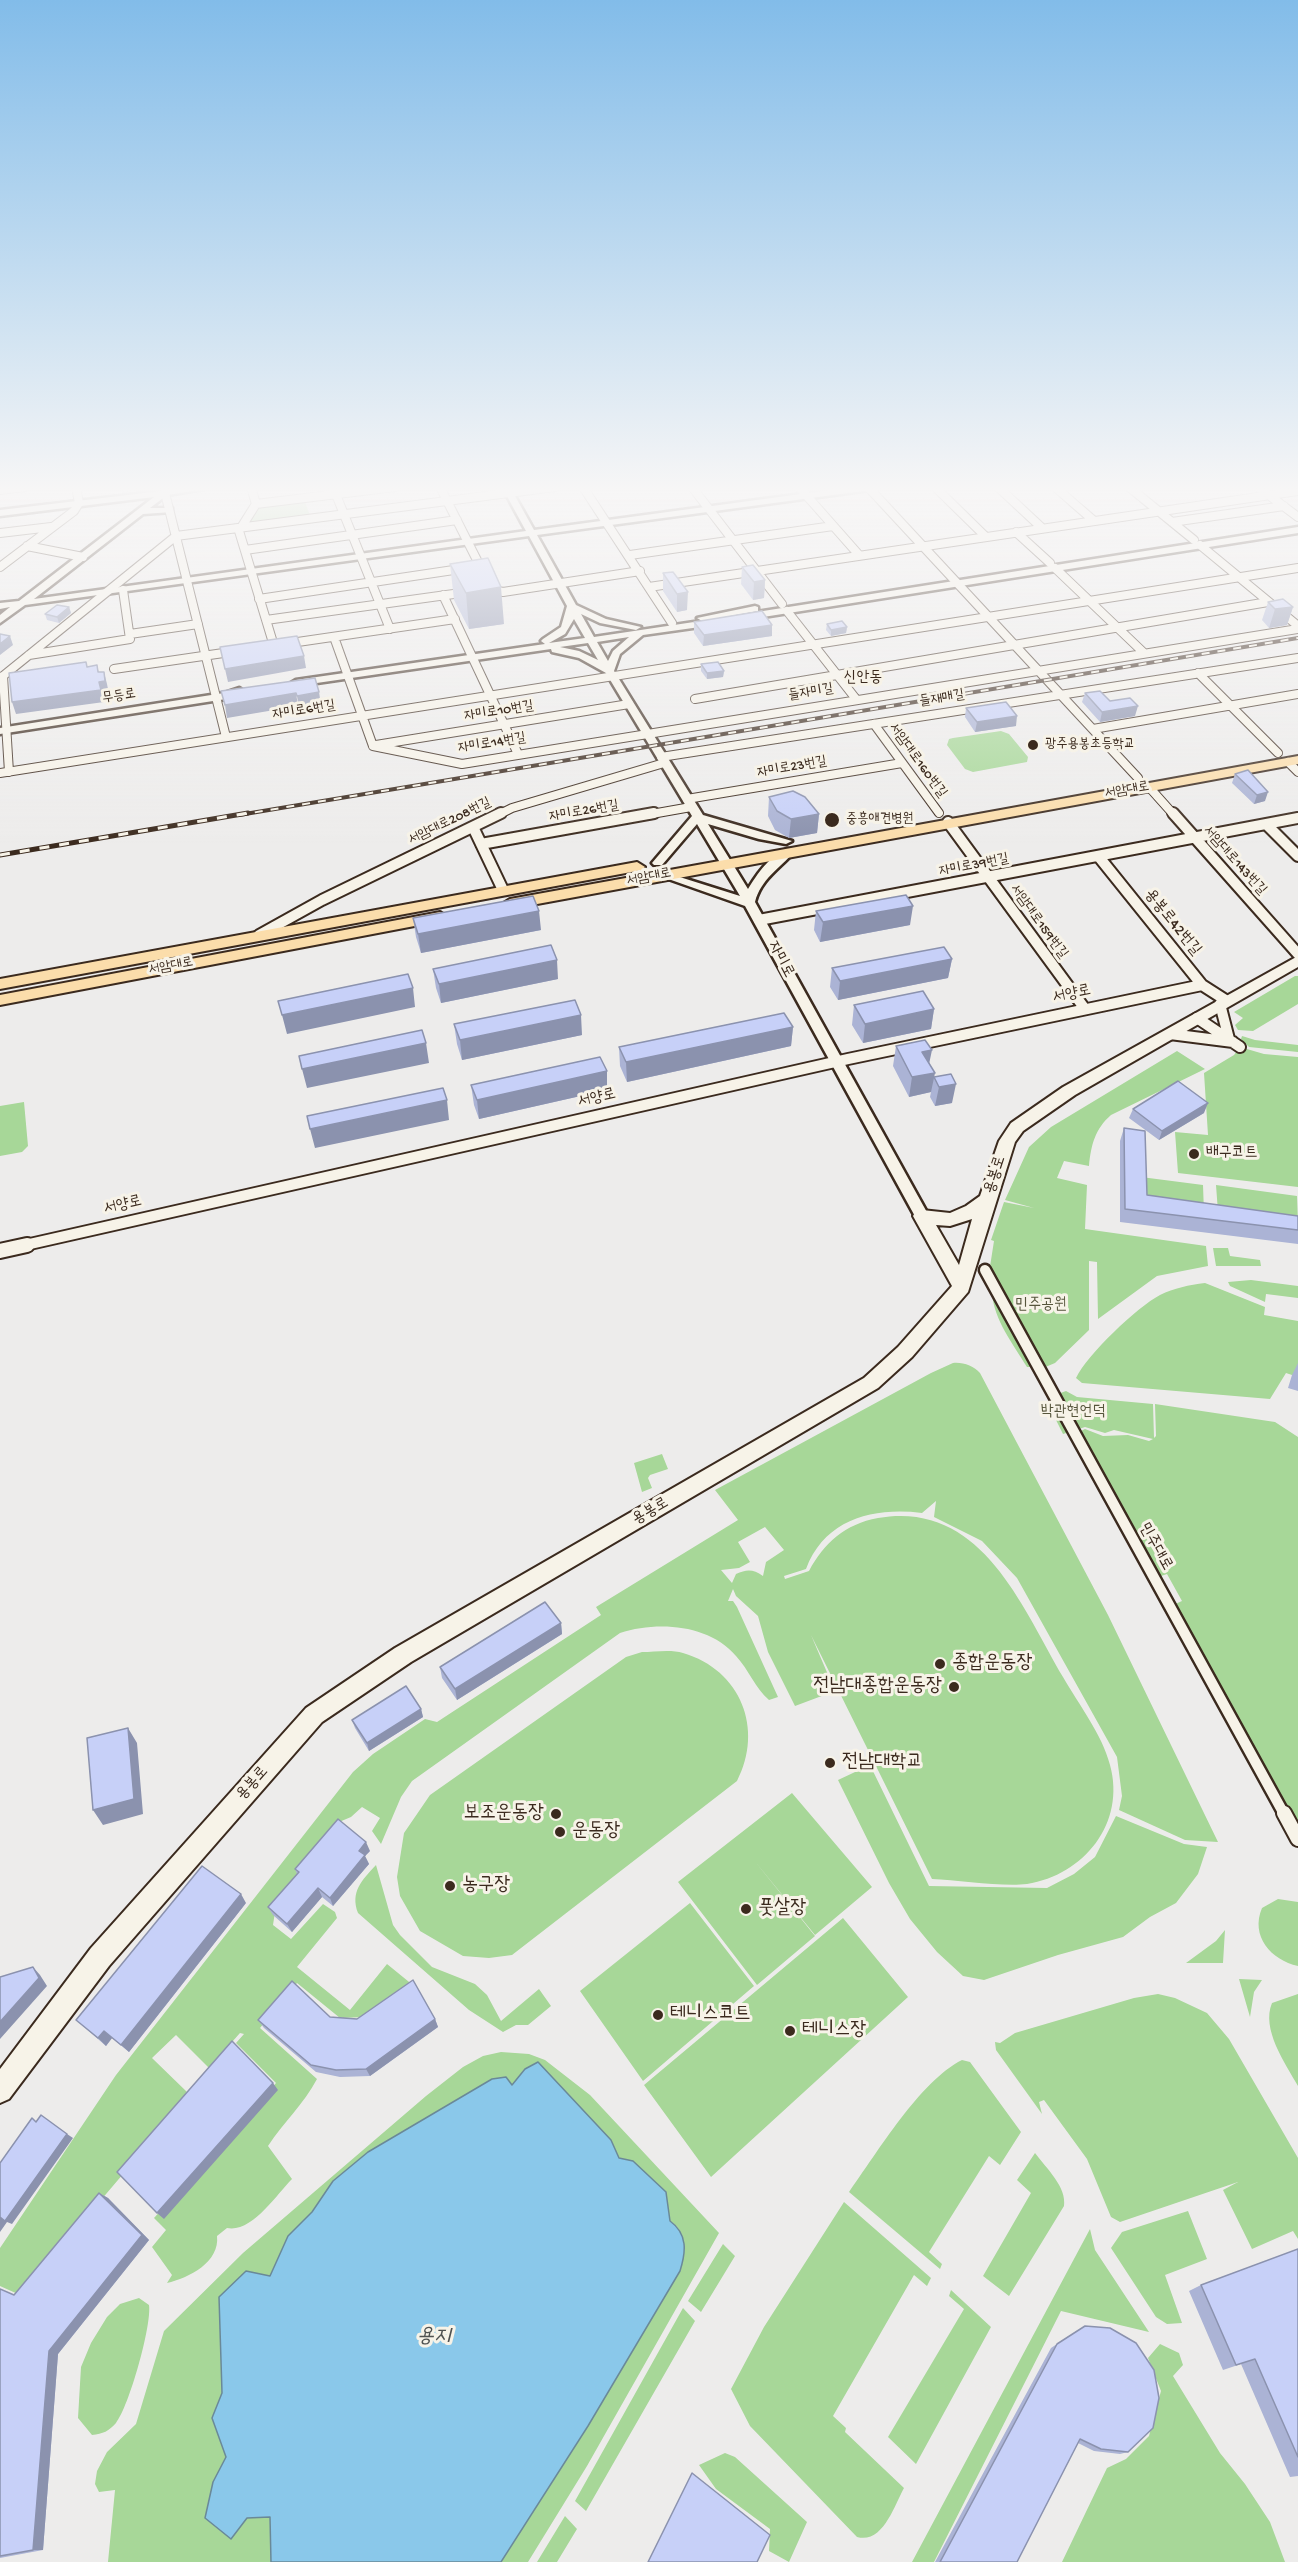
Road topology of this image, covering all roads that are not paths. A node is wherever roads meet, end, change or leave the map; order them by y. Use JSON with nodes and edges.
{"nodes":[{"id":1,"x":573,"y":606,"type":"joint"},
{"id":2,"x":17,"y":607,"type":"edge"},
{"id":3,"x":88,"y":607,"type":"edge"},
{"id":4,"x":125,"y":607,"type":"edge"},
{"id":5,"x":194,"y":607,"type":"edge"},
{"id":6,"x":262,"y":607,"type":"edge"},
{"id":7,"x":362,"y":607,"type":"edge"},
{"id":8,"x":381,"y":607,"type":"edge"},
{"id":9,"x":449,"y":607,"type":"edge"},
{"id":10,"x":574,"y":607,"type":"edge"},
{"id":11,"x":662,"y":607,"type":"edge"},
{"id":12,"x":784,"y":607,"type":"junction"},
{"id":13,"x":981,"y":607,"type":"edge"},
{"id":14,"x":1056,"y":607,"type":"edge"},
{"id":15,"x":1096,"y":607,"type":"edge"},
{"id":16,"x":1240,"y":607,"type":"edge"},
{"id":17,"x":1273,"y":607,"type":"edge"},
{"id":18,"x":991,"y":617,"type":"junction"},
{"id":19,"x":0,"y":620,"type":"edge"},
{"id":20,"x":266,"y":620,"type":"junction"},
{"id":21,"x":455,"y":620,"type":"junction"},
{"id":22,"x":672,"y":623,"type":"junction"},
{"id":23,"x":198,"y":624,"type":"junction"},
{"id":24,"x":1117,"y":627,"type":"junction"},
{"id":25,"x":1298,"y":627,"type":"edge"},
{"id":26,"x":390,"y":629,"type":"junction"},
{"id":27,"x":640,"y":630,"type":"junction"},
{"id":28,"x":130,"y":637,"type":"junction"},
{"id":29,"x":334,"y":637,"type":"junction"},
{"id":30,"x":590,"y":639,"type":"junction"},
{"id":31,"x":1016,"y":644,"type":"junction"},
{"id":32,"x":814,"y":645,"type":"junction"},
{"id":33,"x":274,"y":646,"type":"junction"},
{"id":34,"x":263,"y":647,"type":"edge"},
{"id":35,"x":251,"y":649,"type":"edge"},
{"id":36,"x":519,"y":650,"type":"junction"},
{"id":37,"x":1144,"y":653,"type":"junction"},
{"id":38,"x":27,"y":655,"type":"junction"},
{"id":39,"x":206,"y":656,"type":"junction"},
{"id":40,"x":472,"y":657,"type":"junction"},
{"id":41,"x":1298,"y":658,"type":"edge"},
{"id":42,"x":114,"y":669,"type":"dead end"},
{"id":43,"x":1041,"y":671,"type":"junction"},
{"id":44,"x":1198,"y":673,"type":"junction"},
{"id":45,"x":611,"y":674,"type":"junction"},
{"id":46,"x":348,"y":675,"type":"junction"},
{"id":47,"x":837,"y":675,"type":"junction"},
{"id":48,"x":2,"y":676,"type":"edge"},
{"id":49,"x":284,"y":684,"type":"edge"},
{"id":50,"x":246,"y":689,"type":"edge"},
{"id":51,"x":216,"y":693,"type":"junction"},
{"id":52,"x":1061,"y":693,"type":"junction"},
{"id":53,"x":1298,"y":694,"type":"edge"},
{"id":54,"x":490,"y":696,"type":"junction"},
{"id":55,"x":695,"y":699,"type":"dead end"},
{"id":56,"x":856,"y":699,"type":"junction"},
{"id":57,"x":629,"y":704,"type":"junction"},
{"id":58,"x":1231,"y":705,"type":"junction"},
{"id":59,"x":362,"y":716,"type":"junction"},
{"id":60,"x":504,"y":724,"type":"junction"},
{"id":61,"x":874,"y":724,"type":"junction"},
{"id":62,"x":3,"y":726,"type":"edge"},
{"id":63,"x":1093,"y":729,"type":"junction"},
{"id":64,"x":648,"y":734,"type":"junction"},
{"id":65,"x":226,"y":737,"type":"junction"},
{"id":66,"x":373,"y":746,"type":"junction"},
{"id":67,"x":1298,"y":750,"type":"edge"},
{"id":68,"x":518,"y":754,"type":"junction"},
{"id":69,"x":663,"y":760,"type":"junction"},
{"id":70,"x":1290,"y":762,"type":"edge"},
{"id":71,"x":902,"y":763,"type":"junction"},
{"id":72,"x":5,"y":772,"type":"edge"},
{"id":73,"x":1144,"y":782,"type":"junction"},
{"id":74,"x":692,"y":807,"type":"junction"},
{"id":75,"x":943,"y":818,"type":"junction"},
{"id":76,"x":1298,"y":818,"type":"edge"},
{"id":77,"x":1266,"y":824,"type":"junction"},
{"id":78,"x":473,"y":827,"type":"junction"},
{"id":79,"x":1195,"y":838,"type":"junction"},
{"id":80,"x":482,"y":844,"type":"junction"},
{"id":81,"x":787,"y":846,"type":"junction"},
{"id":82,"x":1298,"y":856,"type":"edge"},
{"id":83,"x":1099,"y":857,"type":"junction"},
{"id":84,"x":722,"y":858,"type":"junction"},
{"id":85,"x":660,"y":869,"type":"junction"},
{"id":86,"x":988,"y":877,"type":"junction"},
{"id":87,"x":503,"y":890,"type":"junction"},
{"id":88,"x":749,"y":903,"type":"junction"},
{"id":89,"x":759,"y":920,"type":"junction"},
{"id":90,"x":259,"y":935,"type":"junction"},
{"id":91,"x":1298,"y":954,"type":"edge"},
{"id":92,"x":1298,"y":961,"type":"edge"},
{"id":93,"x":0,"y":984,"type":"edge"},
{"id":94,"x":1202,"y":985,"type":"junction"},
{"id":95,"x":0,"y":1000,"type":"edge"},
{"id":96,"x":1223,"y":1003,"type":"junction"},
{"id":97,"x":1086,"y":1009,"type":"junction"},
{"id":98,"x":1197,"y":1018,"type":"junction"},
{"id":99,"x":1170,"y":1034,"type":"junction"},
{"id":100,"x":1234,"y":1043,"type":"junction"},
{"id":101,"x":835,"y":1062,"type":"junction"},
{"id":102,"x":988,"y":1199,"type":"junction"},
{"id":103,"x":922,"y":1216,"type":"junction"},
{"id":104,"x":0,"y":1251,"type":"edge"},
{"id":105,"x":985,"y":1270,"type":"dead end"},
{"id":106,"x":962,"y":1287,"type":"junction"},
{"id":107,"x":1298,"y":1839,"type":"edge"},
{"id":108,"x":0,"y":2090,"type":"edge"}],
"edges":[{"from":1,"to":30,"type":"street","name":"자미로"},
{"from":1,"to":36,"type":"street"},
{"from":2,"to":19,"type":"street"},
{"from":3,"to":38,"type":"street"},
{"from":4,"to":28,"type":"street"},
{"from":5,"to":23,"type":"street"},
{"from":6,"to":20,"type":"street"},
{"from":7,"to":20,"type":"street"},
{"from":8,"to":26,"type":"street"},
{"from":9,"to":21,"type":"street"},
{"from":10,"to":27,"type":"street"},
{"from":11,"to":22,"type":"street"},
{"from":12,"to":22,"type":"street"},
{"from":12,"to":27,"type":"street"},
{"from":12,"to":32,"type":"street"},
{"from":13,"to":18,"type":"street","name":"서암대로143번길"},
{"from":14,"to":18,"type":"street","name":"자미로6번길"},
{"from":15,"to":24,"type":"street"},
{"from":16,"to":24,"type":"street"},
{"from":17,"to":25,"type":"street"},
{"from":18,"to":31,"type":"street","name":"서암대로143번길"},
{"from":18,"to":32,"type":"street","name":"자미로6번길"},
{"from":20,"to":33,"type":"street"},
{"from":21,"to":26,"type":"street"},
{"from":21,"to":40,"type":"street"},
{"from":22,"to":27,"type":"street"},
{"from":23,"to":28,"type":"street"},
{"from":23,"to":39,"type":"street"},
{"from":24,"to":31,"type":"street"},
{"from":24,"to":37,"type":"street"},
{"from":25,"to":37,"type":"street","name":"들자미길"},
{"from":26,"to":29,"type":"street"},
{"from":27,"to":30,"type":"street"},
{"from":27,"to":45,"type":"street"},
{"from":28,"to":38,"type":"street"},
{"from":29,"to":33,"type":"street"},
{"from":29,"to":46,"type":"street"},
{"from":30,"to":36,"type":"street"},
{"from":30,"to":45,"type":"street","name":"자미로"},
{"from":31,"to":43,"type":"street","name":"서암대로143번길"},
{"from":31,"to":47,"type":"street"},
{"from":32,"to":45,"type":"street","name":"자미로6번길"},
{"from":32,"to":47,"type":"street"},
{"from":33,"to":34,"type":"street"},
{"from":35,"to":39,"type":"street"},
{"from":36,"to":40,"type":"street"},
{"from":36,"to":45,"type":"street"},
{"from":37,"to":43,"type":"street","name":"들자미길"},
{"from":38,"to":48,"type":"street"},
{"from":39,"to":42,"type":"street"},
{"from":39,"to":51,"type":"street"},
{"from":40,"to":46,"type":"street"},
{"from":40,"to":54,"type":"street"},
{"from":41,"to":44,"type":"street","name":"들재매길"},
{"from":43,"to":52,"type":"street","name":"서암대로143번길"},
{"from":43,"to":56,"type":"street","name":"들자미길"},
{"from":44,"to":52,"type":"street","name":"들재매길"},
{"from":44,"to":58,"type":"street"},
{"from":45,"to":54,"type":"street","name":"자미로6번길"},
{"from":45,"to":57,"type":"street","name":"자미로"},
{"from":46,"to":49,"type":"street"},
{"from":46,"to":59,"type":"street"},
{"from":47,"to":55,"type":"street"},
{"from":47,"to":56,"type":"street"},
{"from":48,"to":62,"type":"street"},
{"from":50,"to":51,"type":"street","name":"무등로"},
{"from":51,"to":62,"type":"street","name":"무등로"},
{"from":51,"to":65,"type":"street"},
{"from":52,"to":61,"type":"street","name":"들재매길"},
{"from":52,"to":63,"type":"street","name":"서암대로143번길"},
{"from":53,"to":58,"type":"street"},
{"from":54,"to":59,"type":"street","name":"자미로6번길"},
{"from":54,"to":60,"type":"street"},
{"from":56,"to":64,"type":"street","name":"들자미길"},
{"from":57,"to":60,"type":"street","name":"자미로10번길"},
{"from":57,"to":64,"type":"street","name":"자미로"},
{"from":58,"to":63,"type":"street"},
{"from":58,"to":70,"type":"street"},
{"from":59,"to":65,"type":"street","name":"자미로6번길"},
{"from":59,"to":66,"type":"street"},
{"from":60,"to":66,"type":"street","name":"자미로10번길"},
{"from":60,"to":68,"type":"street"},
{"from":61,"to":69,"type":"street","name":"들재매길"},
{"from":61,"to":71,"type":"street","name":"서암대로160번길"},
{"from":62,"to":72,"type":"street"},
{"from":63,"to":73,"type":"street","name":"서암대로143번길"},
{"from":64,"to":68,"type":"street","name":"자미로14번길"},
{"from":64,"to":69,"type":"street","name":"자미로"},
{"from":65,"to":72,"type":"street","name":"자미로6번길"},
{"from":66,"to":68,"type":"street","name":"자미로14번길"},
{"from":67,"to":70,"type":"main road","name":"서암대로"},
{"from":69,"to":74,"type":"street","name":"자미로"},
{"from":69,"to":78,"type":"street","name":"서암대로208번길"},
{"from":70,"to":73,"type":"main road","name":"서암대로"},
{"from":71,"to":74,"type":"street","name":"자미로23번길"},
{"from":71,"to":75,"type":"street","name":"서암대로160번길"},
{"from":73,"to":75,"type":"main road","name":"서암대로"},
{"from":73,"to":79,"type":"street","name":"서암대로143번길"},
{"from":74,"to":80,"type":"street","name":"자미로26번길"},
{"from":74,"to":81,"type":"street"},
{"from":74,"to":84,"type":"street","name":"자미로"},
{"from":74,"to":85,"type":"street"},
{"from":75,"to":81,"type":"main road","name":"서암대로"},
{"from":75,"to":86,"type":"street","name":"서암대로159번길"},
{"from":76,"to":77,"type":"street","name":"자미로39번길"},
{"from":77,"to":79,"type":"street","name":"자미로39번길"},
{"from":77,"to":82,"type":"street"},
{"from":78,"to":80,"type":"street"},
{"from":78,"to":90,"type":"street","name":"서암대로208번길"},
{"from":79,"to":83,"type":"street","name":"자미로39번길"},
{"from":79,"to":91,"type":"street","name":"서암대로143번길"},
{"from":80,"to":87,"type":"street"},
{"from":81,"to":84,"type":"main road","name":"서암대로"},
{"from":81,"to":88,"type":"street"},
{"from":83,"to":86,"type":"street","name":"자미로39번길"},
{"from":83,"to":94,"type":"street","name":"용봉로42번길"},
{"from":84,"to":85,"type":"main road","name":"서암대로"},
{"from":84,"to":88,"type":"street","name":"자미로"},
{"from":85,"to":87,"type":"main road","name":"서암대로"},
{"from":85,"to":88,"type":"street"},
{"from":85,"to":95,"type":"main road","name":"서암대로"},
{"from":86,"to":89,"type":"street","name":"자미로39번길"},
{"from":86,"to":97,"type":"street","name":"서암대로159번길"},
{"from":87,"to":90,"type":"main road","name":"서암대로"},
{"from":88,"to":89,"type":"street","name":"자미로"},
{"from":89,"to":101,"type":"street","name":"자미로"},
{"from":90,"to":93,"type":"main road","name":"서암대로"},
{"from":92,"to":96,"type":"main road","name":"용봉로"},
{"from":94,"to":96,"type":"street","name":"용봉로42번길"},
{"from":94,"to":97,"type":"street","name":"서양로"},
{"from":96,"to":98,"type":"main road","name":"용봉로"},
{"from":96,"to":100,"type":"street"},
{"from":97,"to":101,"type":"street","name":"서양로"},
{"from":98,"to":99,"type":"main road","name":"용봉로"},
{"from":98,"to":100,"type":"street"},
{"from":99,"to":100,"type":"street"},
{"from":99,"to":102,"type":"main road","name":"용봉로"},
{"from":101,"to":103,"type":"street","name":"자미로"},
{"from":101,"to":104,"type":"street","name":"서양로"},
{"from":102,"to":103,"type":"main road"},
{"from":102,"to":106,"type":"main road","name":"용봉로"},
{"from":103,"to":106,"type":"main road","name":"자미로"},
{"from":105,"to":107,"type":"street","name":"민주대로"},
{"from":106,"to":108,"type":"main road","name":"용봉로"}]}
